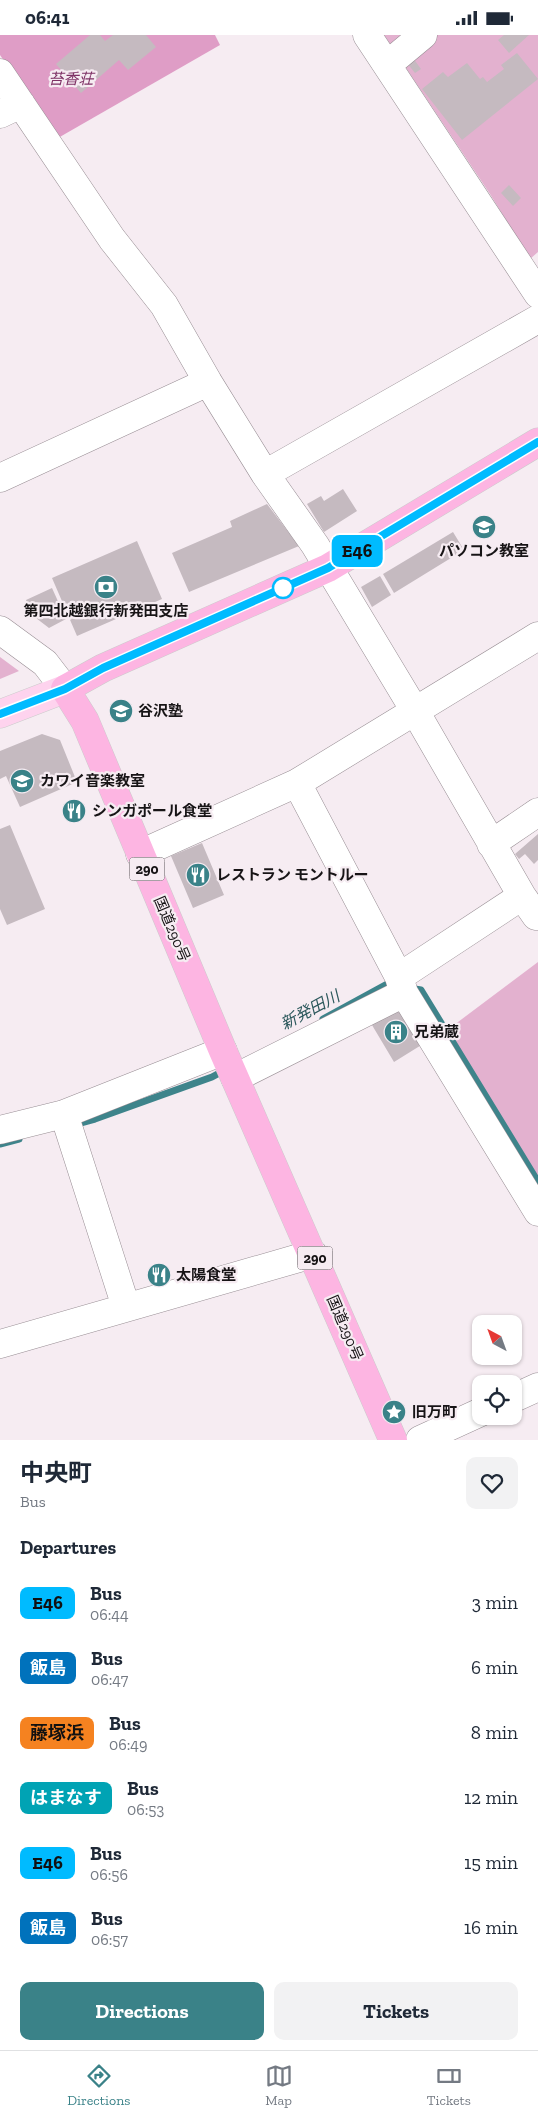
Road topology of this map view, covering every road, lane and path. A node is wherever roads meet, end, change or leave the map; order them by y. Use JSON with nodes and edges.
{"nodes":[{"id":1,"x":367,"y":35,"type":"edge"},
{"id":2,"x":423,"y":35,"type":"edge"},
{"id":3,"x":387,"y":65,"type":"junction"},
{"id":4,"x":0,"y":73,"type":"edge"},
{"id":5,"x":10,"y":109,"type":"edge"},
{"id":6,"x":538,"y":294,"type":"edge"},
{"id":7,"x":538,"y":319,"type":"edge"},
{"id":8,"x":208,"y":382,"type":"junction"},
{"id":9,"x":538,"y":442,"type":"edge"},
{"id":10,"x":265,"y":474,"type":"junction"},
{"id":11,"x":0,"y":478,"type":"edge"},
{"id":12,"x":328,"y":568,"type":"junction"},
{"id":13,"x":0,"y":630,"type":"edge"},
{"id":14,"x":538,"y":636,"type":"edge"},
{"id":15,"x":65,"y":689,"type":"junction"},
{"id":16,"x":415,"y":711,"type":"junction"},
{"id":17,"x":0,"y":714,"type":"edge"},
{"id":18,"x":297,"y":783,"type":"junction"},
{"id":19,"x":538,"y":813,"type":"edge"},
{"id":20,"x":491,"y":844,"type":"junction"},
{"id":21,"x":140,"y":854,"type":"junction"},
{"id":22,"x":402,"y":985,"type":"junction"},
{"id":23,"x":223,"y":1051,"type":"junction"},
{"id":24,"x":236,"y":1078,"type":"junction"},
{"id":25,"x":68,"y":1124,"type":"junction"},
{"id":26,"x":0,"y":1130,"type":"edge"},
{"id":27,"x":538,"y":1212,"type":"edge"},
{"id":28,"x":313,"y":1254,"type":"junction"},
{"id":29,"x":126,"y":1307,"type":"junction"},
{"id":30,"x":0,"y":1344,"type":"edge"},
{"id":31,"x":538,"y":1387,"type":"edge"},
{"id":32,"x":522,"y":1394,"type":"edge"},
{"id":33,"x":472,"y":1416,"type":"edge"},
{"id":34,"x":393,"y":1440,"type":"edge"},
{"id":35,"x":420,"y":1440,"type":"edge"}],
"edges":[{"from":1,"to":3,"type":"street"},
{"from":2,"to":3,"type":"street"},
{"from":3,"to":6,"type":"street"},
{"from":4,"to":5,"type":"street"},
{"from":5,"to":8,"type":"street"},
{"from":7,"to":10,"type":"street"},
{"from":8,"to":10,"type":"street"},
{"from":8,"to":11,"type":"street"},
{"from":9,"to":12,"type":"highway"},
{"from":10,"to":12,"type":"street"},
{"from":12,"to":15,"type":"highway"},
{"from":12,"to":16,"type":"street"},
{"from":13,"to":15,"type":"street"},
{"from":14,"to":16,"type":"street"},
{"from":15,"to":17,"type":"main road"},
{"from":15,"to":21,"type":"highway","name":"国道290号","number":"290"},
{"from":16,"to":18,"type":"street"},
{"from":16,"to":20,"type":"street"},
{"from":18,"to":21,"type":"street"},
{"from":18,"to":22,"type":"street"},
{"from":19,"to":20,"type":"street"},
{"from":20,"to":22,"type":"street"},
{"from":21,"to":23,"type":"highway","name":"国道290号","number":"290"},
{"from":22,"to":24,"type":"street"},
{"from":22,"to":27,"type":"street"},
{"from":23,"to":24,"type":"highway","name":"国道290号","number":"290"},
{"from":23,"to":25,"type":"street"},
{"from":24,"to":28,"type":"highway","name":"国道290号","number":"290"},
{"from":25,"to":26,"type":"street"},
{"from":25,"to":29,"type":"street"},
{"from":28,"to":29,"type":"street"},
{"from":28,"to":34,"type":"highway","name":"国道290号","number":"290"},
{"from":29,"to":30,"type":"street"},
{"from":31,"to":32,"type":"street"},
{"from":33,"to":35,"type":"street"}]}
